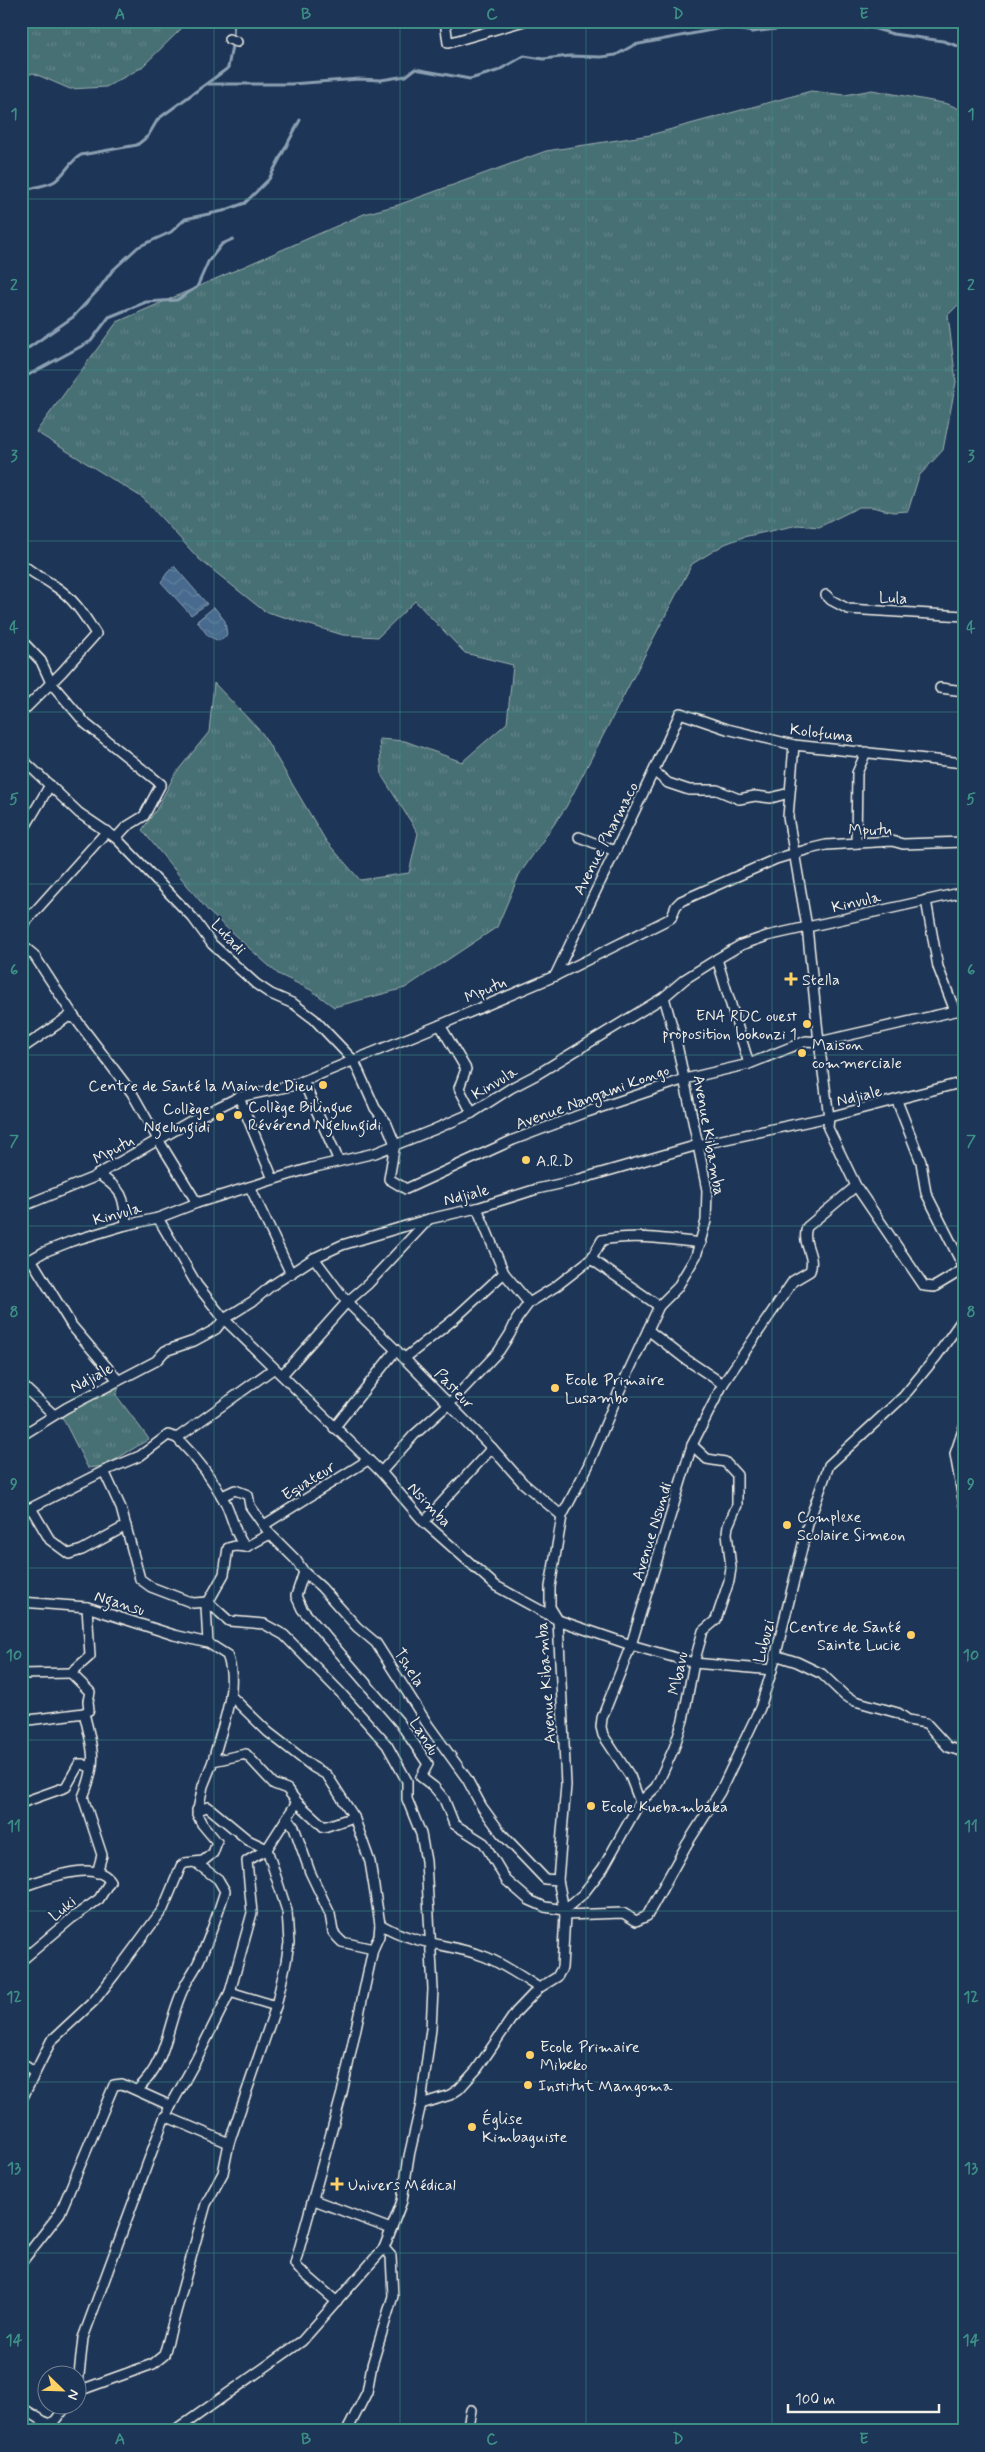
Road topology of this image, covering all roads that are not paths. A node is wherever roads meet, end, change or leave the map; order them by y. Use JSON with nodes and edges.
{"nodes":[{"id":1,"x":446,"y":21,"type":"edge"},
{"id":2,"x":524,"y":21,"type":"edge"},
{"id":3,"x":21,"y":563,"type":"edge"},
{"id":4,"x":826,"y":595,"type":"dead end"},
{"id":5,"x":964,"y":616,"type":"edge"},
{"id":6,"x":21,"y":640,"type":"edge"},
{"id":7,"x":51,"y":683,"type":"junction"},
{"id":8,"x":940,"y":688,"type":"dead end"},
{"id":9,"x":964,"y":690,"type":"edge"},
{"id":10,"x":21,"y":713,"type":"edge"},
{"id":11,"x":680,"y":713,"type":"joint"},
{"id":12,"x":794,"y":745,"type":"junction"},
{"id":13,"x":866,"y":752,"type":"junction"},
{"id":14,"x":21,"y":758,"type":"edge"},
{"id":15,"x":964,"y":763,"type":"edge"},
{"id":16,"x":656,"y":772,"type":"junction"},
{"id":17,"x":50,"y":785,"type":"junction"},
{"id":18,"x":789,"y":793,"type":"junction"},
{"id":19,"x":107,"y":830,"type":"junction"},
{"id":20,"x":21,"y":834,"type":"edge"},
{"id":21,"x":578,"y":837,"type":"dead end"},
{"id":22,"x":116,"y":838,"type":"junction"},
{"id":23,"x":964,"y":842,"type":"edge"},
{"id":24,"x":856,"y":843,"type":"junction"},
{"id":25,"x":615,"y":851,"type":"junction"},
{"id":26,"x":795,"y":853,"type":"junction"},
{"id":27,"x":964,"y":892,"type":"edge"},
{"id":28,"x":926,"y":900,"type":"junction"},
{"id":29,"x":21,"y":927,"type":"edge"},
{"id":30,"x":807,"y":927,"type":"junction"},
{"id":31,"x":21,"y":944,"type":"edge"},
{"id":32,"x":717,"y":959,"type":"junction"},
{"id":33,"x":555,"y":976,"type":"junction"},
{"id":34,"x":664,"y":997,"type":"junction"},
{"id":35,"x":959,"y":1010,"type":"edge"},
{"id":36,"x":75,"y":1018,"type":"junction"},
{"id":37,"x":440,"y":1025,"type":"junction"},
{"id":38,"x":818,"y":1042,"type":"junction"},
{"id":39,"x":21,"y":1049,"type":"edge"},
{"id":40,"x":354,"y":1061,"type":"junction"},
{"id":41,"x":749,"y":1064,"type":"junction"},
{"id":42,"x":685,"y":1079,"type":"junction"},
{"id":43,"x":303,"y":1081,"type":"junction"},
{"id":44,"x":964,"y":1082,"type":"edge"},
{"id":45,"x":239,"y":1096,"type":"junction"},
{"id":46,"x":897,"y":1101,"type":"junction"},
{"id":47,"x":472,"y":1113,"type":"junction"},
{"id":48,"x":829,"y":1118,"type":"junction"},
{"id":49,"x":159,"y":1141,"type":"junction"},
{"id":50,"x":395,"y":1144,"type":"junction"},
{"id":51,"x":698,"y":1145,"type":"junction"},
{"id":52,"x":339,"y":1161,"type":"junction"},
{"id":53,"x":98,"y":1174,"type":"junction"},
{"id":54,"x":273,"y":1179,"type":"junction"},
{"id":55,"x":250,"y":1186,"type":"junction"},
{"id":56,"x":856,"y":1186,"type":"junction"},
{"id":57,"x":197,"y":1203,"type":"junction"},
{"id":58,"x":21,"y":1208,"type":"edge"},
{"id":59,"x":477,"y":1208,"type":"junction"},
{"id":60,"x":158,"y":1218,"type":"junction"},
{"id":61,"x":429,"y":1219,"type":"junction"},
{"id":62,"x":126,"y":1225,"type":"junction"},
{"id":63,"x":700,"y":1243,"type":"junction"},
{"id":64,"x":314,"y":1258,"type":"junction"},
{"id":65,"x":31,"y":1259,"type":"junction"},
{"id":66,"x":591,"y":1259,"type":"junction"},
{"id":67,"x":21,"y":1265,"type":"edge"},
{"id":68,"x":964,"y":1268,"type":"edge"},
{"id":69,"x":504,"y":1273,"type":"junction"},
{"id":70,"x":291,"y":1274,"type":"junction"},
{"id":71,"x":347,"y":1302,"type":"junction"},
{"id":72,"x":529,"y":1303,"type":"junction"},
{"id":73,"x":659,"y":1306,"type":"junction"},
{"id":74,"x":964,"y":1317,"type":"edge"},
{"id":75,"x":224,"y":1319,"type":"junction"},
{"id":76,"x":648,"y":1330,"type":"junction"},
{"id":77,"x":396,"y":1350,"type":"junction"},
{"id":78,"x":405,"y":1358,"type":"junction"},
{"id":79,"x":273,"y":1369,"type":"junction"},
{"id":80,"x":282,"y":1375,"type":"junction"},
{"id":81,"x":117,"y":1379,"type":"junction"},
{"id":82,"x":21,"y":1384,"type":"edge"},
{"id":83,"x":724,"y":1384,"type":"junction"},
{"id":84,"x":450,"y":1403,"type":"junction"},
{"id":85,"x":54,"y":1415,"type":"junction"},
{"id":86,"x":964,"y":1427,"type":"edge"},
{"id":87,"x":334,"y":1428,"type":"junction"},
{"id":88,"x":21,"y":1436,"type":"edge"},
{"id":89,"x":177,"y":1438,"type":"junction"},
{"id":90,"x":692,"y":1445,"type":"junction"},
{"id":91,"x":492,"y":1448,"type":"junction"},
{"id":92,"x":368,"y":1460,"type":"junction"},
{"id":93,"x":104,"y":1470,"type":"junction"},
{"id":94,"x":381,"y":1472,"type":"junction"},
{"id":95,"x":222,"y":1496,"type":"junction"},
{"id":96,"x":964,"y":1505,"type":"edge"},
{"id":97,"x":31,"y":1508,"type":"junction"},
{"id":98,"x":21,"y":1513,"type":"edge"},
{"id":99,"x":562,"y":1516,"type":"junction"},
{"id":100,"x":424,"y":1522,"type":"junction"},
{"id":101,"x":264,"y":1525,"type":"junction"},
{"id":102,"x":126,"y":1526,"type":"junction"},
{"id":103,"x":270,"y":1534,"type":"junction"},
{"id":104,"x":246,"y":1546,"type":"junction"},
{"id":105,"x":304,"y":1572,"type":"junction"},
{"id":106,"x":21,"y":1602,"type":"edge"},
{"id":107,"x":208,"y":1602,"type":"junction"},
{"id":108,"x":87,"y":1607,"type":"junction"},
{"id":109,"x":558,"y":1620,"type":"junction"},
{"id":110,"x":208,"y":1643,"type":"junction"},
{"id":111,"x":631,"y":1645,"type":"junction"},
{"id":112,"x":775,"y":1655,"type":"junction"},
{"id":113,"x":694,"y":1663,"type":"junction"},
{"id":114,"x":772,"y":1670,"type":"junction"},
{"id":115,"x":21,"y":1674,"type":"edge"},
{"id":116,"x":70,"y":1674,"type":"junction"},
{"id":117,"x":230,"y":1695,"type":"junction"},
{"id":118,"x":84,"y":1713,"type":"junction"},
{"id":119,"x":21,"y":1721,"type":"edge"},
{"id":120,"x":964,"y":1752,"type":"edge"},
{"id":121,"x":213,"y":1761,"type":"junction"},
{"id":122,"x":91,"y":1768,"type":"junction"},
{"id":123,"x":297,"y":1802,"type":"junction"},
{"id":124,"x":640,"y":1802,"type":"junction"},
{"id":125,"x":21,"y":1803,"type":"edge"},
{"id":126,"x":197,"y":1810,"type":"junction"},
{"id":127,"x":354,"y":1817,"type":"junction"},
{"id":128,"x":288,"y":1818,"type":"junction"},
{"id":129,"x":267,"y":1849,"type":"junction"},
{"id":130,"x":196,"y":1863,"type":"junction"},
{"id":131,"x":97,"y":1873,"type":"junction"},
{"id":132,"x":558,"y":1880,"type":"junction"},
{"id":133,"x":21,"y":1887,"type":"edge"},
{"id":134,"x":564,"y":1913,"type":"junction"},
{"id":135,"x":380,"y":1924,"type":"junction"},
{"id":136,"x":430,"y":1944,"type":"junction"},
{"id":137,"x":373,"y":1949,"type":"junction"},
{"id":138,"x":21,"y":1961,"type":"edge"},
{"id":139,"x":539,"y":1988,"type":"junction"},
{"id":140,"x":230,"y":1992,"type":"junction"},
{"id":141,"x":276,"y":2006,"type":"junction"},
{"id":142,"x":21,"y":2063,"type":"edge"},
{"id":143,"x":35,"y":2073,"type":"junction"},
{"id":144,"x":137,"y":2090,"type":"junction"},
{"id":145,"x":21,"y":2101,"type":"edge"},
{"id":146,"x":421,"y":2104,"type":"junction"},
{"id":147,"x":171,"y":2106,"type":"junction"},
{"id":148,"x":165,"y":2116,"type":"junction"},
{"id":149,"x":229,"y":2143,"type":"junction"},
{"id":150,"x":314,"y":2200,"type":"junction"},
{"id":151,"x":391,"y":2229,"type":"junction"},
{"id":152,"x":384,"y":2248,"type":"junction"},
{"id":153,"x":21,"y":2263,"type":"edge"},
{"id":154,"x":337,"y":2302,"type":"junction"},
{"id":155,"x":80,"y":2364,"type":"edge"},
{"id":156,"x":88,"y":2387,"type":"edge"},
{"id":157,"x":21,"y":2407,"type":"edge"},
{"id":158,"x":471,"y":2410,"type":"dead end"},
{"id":159,"x":60,"y":2414,"type":"edge"},
{"id":160,"x":175,"y":2431,"type":"edge"},
{"id":161,"x":347,"y":2431,"type":"edge"},
{"id":162,"x":467,"y":2431,"type":"edge"}],
"edges":[{"from":1,"to":2,"type":"street"},
{"from":3,"to":7,"type":"street"},
{"from":4,"to":5,"type":"street","name":"Lula"},
{"from":6,"to":7,"type":"street"},
{"from":7,"to":10,"type":"street"},
{"from":7,"to":22,"type":"street"},
{"from":8,"to":9,"type":"street"},
{"from":11,"to":12,"type":"street","name":"Kolofuma"},
{"from":11,"to":16,"type":"street","name":"Avenue Pharmaco"},
{"from":12,"to":13,"type":"street","name":"Kolofuma"},
{"from":12,"to":18,"type":"street"},
{"from":13,"to":15,"type":"street","name":"Kolofuma"},
{"from":13,"to":24,"type":"street"},
{"from":14,"to":17,"type":"street","name":"Lutadi"},
{"from":16,"to":18,"type":"street"},
{"from":16,"to":25,"type":"street","name":"Avenue Pharmaco"},
{"from":17,"to":19,"type":"street","name":"Lutadi"},
{"from":17,"to":20,"type":"street"},
{"from":18,"to":26,"type":"street"},
{"from":19,"to":22,"type":"street","name":"Lutadi"},
{"from":19,"to":29,"type":"street"},
{"from":21,"to":25,"type":"street"},
{"from":22,"to":40,"type":"street","name":"Lutadi"},
{"from":23,"to":24,"type":"street","name":"Mputu"},
{"from":24,"to":26,"type":"street","name":"Mputu"},
{"from":25,"to":33,"type":"street","name":"Avenue Pharmaco"},
{"from":26,"to":30,"type":"street"},
{"from":26,"to":33,"type":"street","name":"Mputu"},
{"from":27,"to":28,"type":"street","name":"Kinvula"},
{"from":28,"to":30,"type":"street","name":"Kinvula"},
{"from":28,"to":35,"type":"street"},
{"from":30,"to":32,"type":"street","name":"Kinvula"},
{"from":30,"to":38,"type":"street"},
{"from":31,"to":36,"type":"street"},
{"from":32,"to":34,"type":"street","name":"Kinvula"},
{"from":32,"to":41,"type":"street"},
{"from":33,"to":37,"type":"street","name":"Mputu"},
{"from":34,"to":42,"type":"street","name":"Avenue Kibamba"},
{"from":34,"to":47,"type":"street","name":"Kinvula"},
{"from":35,"to":38,"type":"street","name":"Avenue Nangami Kongo"},
{"from":36,"to":39,"type":"street"},
{"from":36,"to":49,"type":"street"},
{"from":37,"to":40,"type":"street","name":"Mputu"},
{"from":37,"to":47,"type":"street"},
{"from":38,"to":41,"type":"street","name":"Avenue Nangami Kongo"},
{"from":38,"to":48,"type":"street"},
{"from":40,"to":43,"type":"street","name":"Mputu"},
{"from":40,"to":50,"type":"street","name":"Lutadi"},
{"from":41,"to":42,"type":"street","name":"Avenue Nangami Kongo"},
{"from":42,"to":50,"type":"street","name":"Avenue Nangami Kongo"},
{"from":42,"to":51,"type":"street","name":"Avenue Kibamba"},
{"from":43,"to":45,"type":"street","name":"Mputu"},
{"from":43,"to":52,"type":"street"},
{"from":44,"to":46,"type":"street","name":"Ndjiale"},
{"from":45,"to":49,"type":"street","name":"Mputu"},
{"from":45,"to":54,"type":"street"},
{"from":46,"to":48,"type":"street","name":"Ndjiale"},
{"from":46,"to":68,"type":"street"},
{"from":47,"to":50,"type":"street","name":"Kinvula"},
{"from":48,"to":51,"type":"street","name":"Ndjiale"},
{"from":48,"to":56,"type":"street"},
{"from":49,"to":53,"type":"street","name":"Mputu"},
{"from":49,"to":57,"type":"street"},
{"from":50,"to":52,"type":"street","name":"Kinvula"},
{"from":51,"to":59,"type":"street","name":"Ndjiale"},
{"from":51,"to":63,"type":"street","name":"Avenue Kibamba"},
{"from":52,"to":54,"type":"street","name":"Kinvula"},
{"from":53,"to":58,"type":"street","name":"Mputu"},
{"from":53,"to":62,"type":"street"},
{"from":54,"to":55,"type":"street","name":"Kinvula"},
{"from":55,"to":57,"type":"street","name":"Kinvula"},
{"from":55,"to":70,"type":"street"},
{"from":56,"to":68,"type":"street"},
{"from":56,"to":83,"type":"street","name":"Avenue Nsundi"},
{"from":57,"to":60,"type":"street","name":"Kinvula"},
{"from":59,"to":61,"type":"street","name":"Ndjiale"},
{"from":59,"to":69,"type":"street"},
{"from":60,"to":62,"type":"street","name":"Kinvula"},
{"from":60,"to":75,"type":"street","name":"Nsimba"},
{"from":61,"to":64,"type":"street","name":"Ndjiale"},
{"from":61,"to":71,"type":"street"},
{"from":62,"to":65,"type":"street","name":"Kinvula"},
{"from":63,"to":66,"type":"street"},
{"from":63,"to":73,"type":"street","name":"Avenue Kibamba"},
{"from":64,"to":70,"type":"street","name":"Ndjiale"},
{"from":64,"to":71,"type":"street","name":"Pasteur"},
{"from":65,"to":67,"type":"street","name":"Kinvula"},
{"from":65,"to":81,"type":"street"},
{"from":66,"to":72,"type":"street"},
{"from":66,"to":73,"type":"street"},
{"from":69,"to":72,"type":"street"},
{"from":69,"to":78,"type":"street"},
{"from":70,"to":75,"type":"street","name":"Ndjiale"},
{"from":71,"to":77,"type":"street","name":"Pasteur"},
{"from":71,"to":80,"type":"street"},
{"from":72,"to":84,"type":"street"},
{"from":73,"to":76,"type":"street","name":"Avenue Kibamba"},
{"from":74,"to":112,"type":"street","name":"Lubuzi"},
{"from":75,"to":79,"type":"street","name":"Nsimba"},
{"from":75,"to":81,"type":"street","name":"Ndjiale"},
{"from":76,"to":83,"type":"street"},
{"from":76,"to":99,"type":"street","name":"Avenue Kibamba"},
{"from":77,"to":78,"type":"street","name":"Pasteur"},
{"from":77,"to":87,"type":"street"},
{"from":78,"to":84,"type":"street","name":"Pasteur"},
{"from":79,"to":80,"type":"street","name":"Nsimba"},
{"from":79,"to":89,"type":"street"},
{"from":80,"to":87,"type":"street","name":"Nsimba"},
{"from":81,"to":85,"type":"street","name":"Ndjiale"},
{"from":82,"to":85,"type":"street"},
{"from":83,"to":90,"type":"street","name":"Avenue Nsundi"},
{"from":84,"to":91,"type":"street","name":"Pasteur"},
{"from":84,"to":94,"type":"street"},
{"from":85,"to":88,"type":"street","name":"Ndjiale"},
{"from":86,"to":96,"type":"street"},
{"from":87,"to":92,"type":"street","name":"Nsimba"},
{"from":89,"to":93,"type":"street"},
{"from":89,"to":95,"type":"street"},
{"from":90,"to":111,"type":"street","name":"Avenue Nsundi"},
{"from":90,"to":113,"type":"street","name":"Mbavu"},
{"from":91,"to":99,"type":"street","name":"Pasteur"},
{"from":91,"to":100,"type":"street"},
{"from":92,"to":94,"type":"street","name":"Nsimba"},
{"from":92,"to":101,"type":"street","name":"Equateur"},
{"from":93,"to":97,"type":"street"},
{"from":93,"to":102,"type":"street"},
{"from":94,"to":100,"type":"street","name":"Nsimba"},
{"from":95,"to":101,"type":"street","name":"Tshela"},
{"from":95,"to":104,"type":"street"},
{"from":97,"to":98,"type":"street"},
{"from":97,"to":102,"type":"street"},
{"from":99,"to":109,"type":"street","name":"Avenue Kibamba"},
{"from":100,"to":109,"type":"street","name":"Nsimba"},
{"from":101,"to":103,"type":"street","name":"Tshela"},
{"from":102,"to":107,"type":"street"},
{"from":103,"to":104,"type":"street"},
{"from":103,"to":105,"type":"street","name":"Tshela"},
{"from":104,"to":107,"type":"street"},
{"from":105,"to":132,"type":"street","name":"Tshela"},
{"from":105,"to":134,"type":"street","name":"Landu"},
{"from":106,"to":108,"type":"street","name":"Ngansu"},
{"from":107,"to":110,"type":"street"},
{"from":107,"to":136,"type":"street"},
{"from":108,"to":110,"type":"street","name":"Ngansu"},
{"from":108,"to":116,"type":"street"},
{"from":109,"to":111,"type":"street","name":"Nsimba"},
{"from":109,"to":132,"type":"street","name":"Avenue Kibamba"},
{"from":110,"to":117,"type":"street"},
{"from":111,"to":113,"type":"street","name":"Nsimba"},
{"from":111,"to":124,"type":"street","name":"Avenue Nsundi"},
{"from":112,"to":114,"type":"street","name":"Lubuzi"},
{"from":112,"to":120,"type":"street"},
{"from":113,"to":114,"type":"street","name":"Nsimba"},
{"from":113,"to":124,"type":"street","name":"Mbavu"},
{"from":114,"to":134,"type":"street","name":"Lubuzi"},
{"from":115,"to":116,"type":"street"},
{"from":116,"to":118,"type":"street"},
{"from":117,"to":121,"type":"street"},
{"from":117,"to":127,"type":"street"},
{"from":118,"to":119,"type":"street"},
{"from":118,"to":122,"type":"street"},
{"from":121,"to":123,"type":"street"},
{"from":121,"to":126,"type":"street"},
{"from":122,"to":125,"type":"street"},
{"from":122,"to":131,"type":"street"},
{"from":123,"to":127,"type":"street"},
{"from":123,"to":128,"type":"street"},
{"from":124,"to":134,"type":"street","name":"Mbavu"},
{"from":126,"to":129,"type":"street"},
{"from":126,"to":130,"type":"street"},
{"from":127,"to":135,"type":"street"},
{"from":128,"to":129,"type":"street"},
{"from":128,"to":137,"type":"street"},
{"from":129,"to":140,"type":"street"},
{"from":129,"to":141,"type":"street"},
{"from":130,"to":143,"type":"street"},
{"from":130,"to":144,"type":"street"},
{"from":131,"to":133,"type":"street"},
{"from":131,"to":138,"type":"street","name":"Luki"},
{"from":132,"to":134,"type":"street","name":"Avenue Kibamba"},
{"from":134,"to":139,"type":"street","name":"Avenue Kibamba"},
{"from":135,"to":136,"type":"street"},
{"from":135,"to":137,"type":"street"},
{"from":136,"to":139,"type":"street"},
{"from":136,"to":146,"type":"street"},
{"from":137,"to":150,"type":"street"},
{"from":139,"to":146,"type":"street","name":"Avenue Kibamba"},
{"from":140,"to":141,"type":"street"},
{"from":140,"to":147,"type":"street"},
{"from":141,"to":149,"type":"street"},
{"from":142,"to":143,"type":"street"},
{"from":143,"to":145,"type":"street"},
{"from":144,"to":147,"type":"street"},
{"from":144,"to":153,"type":"street"},
{"from":146,"to":151,"type":"street"},
{"from":147,"to":148,"type":"street"},
{"from":148,"to":149,"type":"street"},
{"from":148,"to":155,"type":"street"},
{"from":149,"to":156,"type":"street"},
{"from":150,"to":151,"type":"street"},
{"from":150,"to":154,"type":"street"},
{"from":151,"to":152,"type":"street"},
{"from":152,"to":154,"type":"street"},
{"from":152,"to":161,"type":"street"},
{"from":154,"to":160,"type":"street"},
{"from":157,"to":159,"type":"street"},
{"from":158,"to":162,"type":"street"}]}
